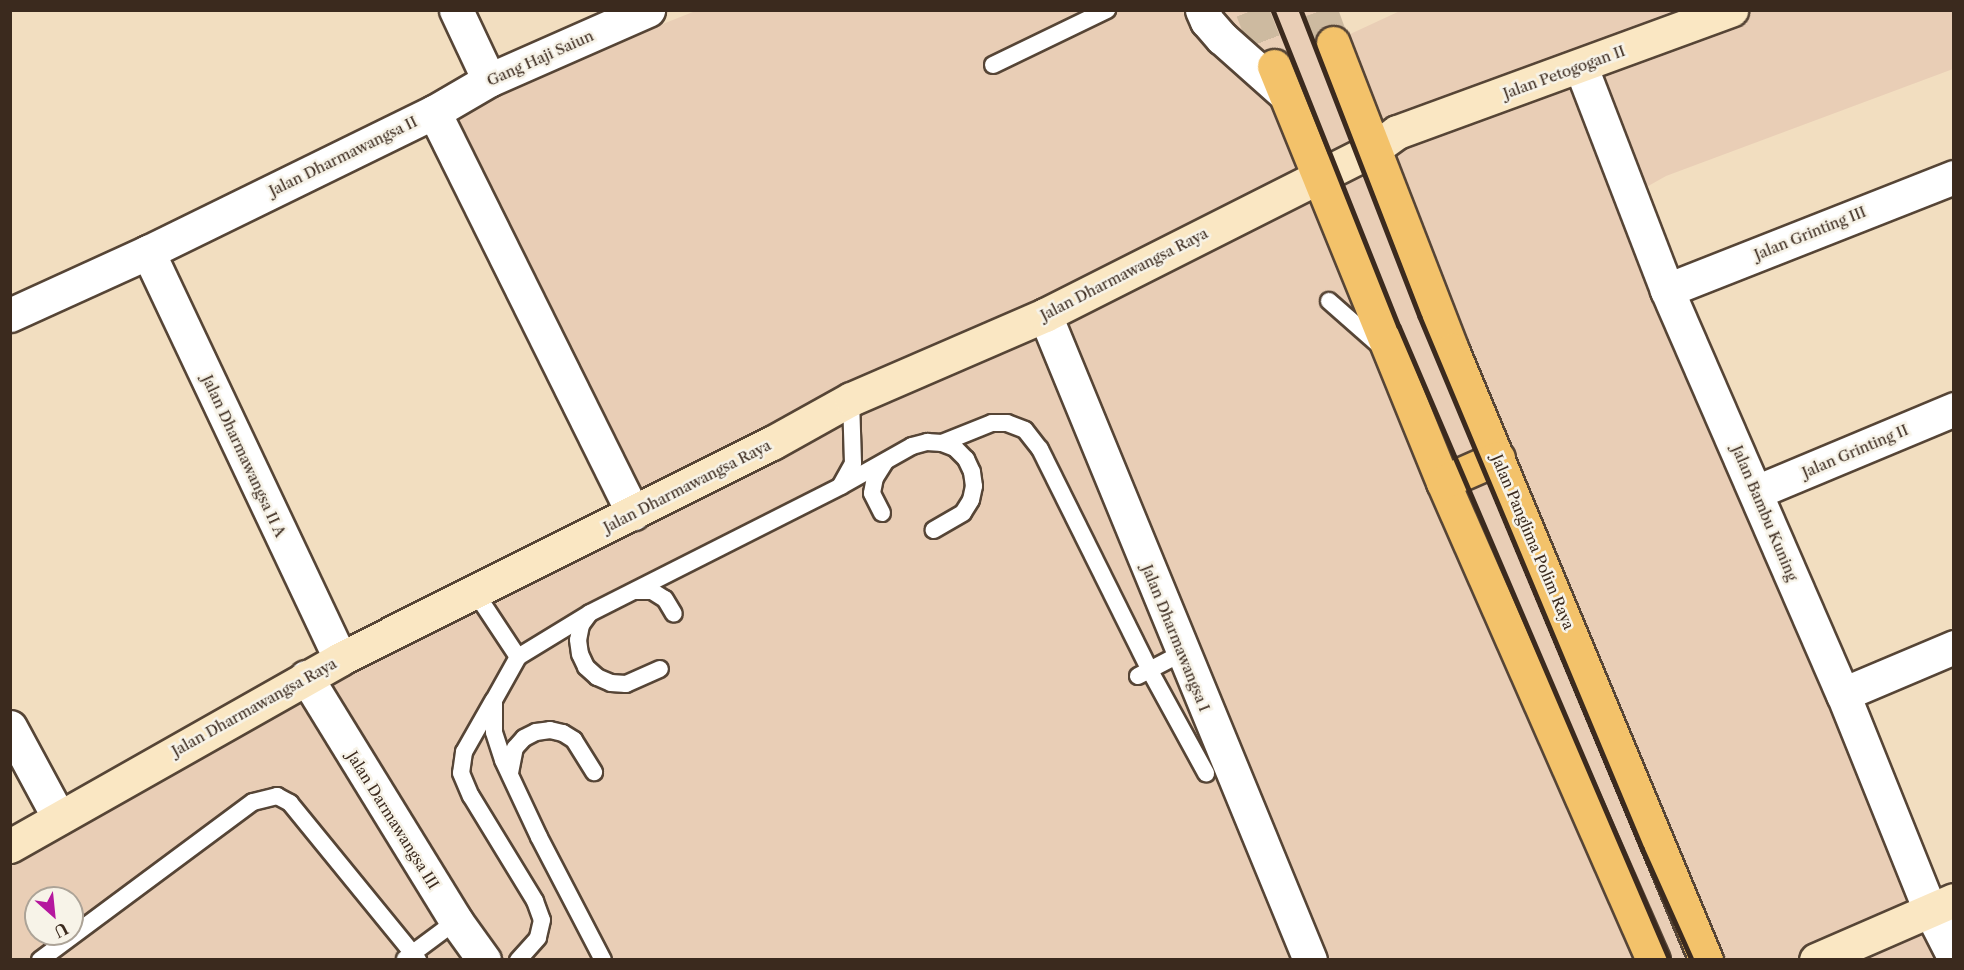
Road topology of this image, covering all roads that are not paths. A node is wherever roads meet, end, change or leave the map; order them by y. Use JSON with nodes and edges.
{"nodes":[{"id":1,"x":456,"y":10,"type":"edge"},
{"id":2,"x":648,"y":10,"type":"edge"},
{"id":3,"x":1107,"y":10,"type":"edge"},
{"id":4,"x":1202,"y":10,"type":"edge"},
{"id":5,"x":1731,"y":10,"type":"edge"},
{"id":6,"x":1333,"y":43,"type":"tunnel mouth"},
{"id":7,"x":993,"y":65,"type":"dead end"},
{"id":8,"x":1581,"y":67,"type":"junction"},
{"id":9,"x":489,"y":80,"type":"junction"},
{"id":10,"x":1279,"y":80,"type":"joint"},
{"id":11,"x":434,"y":112,"type":"junction"},
{"id":12,"x":1379,"y":135,"type":"junction"},
{"id":13,"x":1953,"y":177,"type":"edge"},
{"id":14,"x":1317,"y":178,"type":"junction"},
{"id":15,"x":148,"y":252,"type":"junction"},
{"id":16,"x":1667,"y":290,"type":"junction"},
{"id":17,"x":1329,"y":301,"type":"dead end"},
{"id":18,"x":10,"y":315,"type":"edge"},
{"id":19,"x":1045,"y":315,"type":"junction"},
{"id":20,"x":1392,"y":357,"type":"junction"},
{"id":21,"x":851,"y":399,"type":"junction"},
{"id":22,"x":1953,"y":409,"type":"edge"},
{"id":23,"x":942,"y":443,"type":"junction"},
{"id":24,"x":1498,"y":458,"type":"junction"},
{"id":25,"x":885,"y":461,"type":"junction"},
{"id":26,"x":1443,"y":482,"type":"junction"},
{"id":27,"x":841,"y":486,"type":"junction"},
{"id":28,"x":1756,"y":492,"type":"junction"},
{"id":29,"x":633,"y":513,"type":"junction"},
{"id":30,"x":882,"y":513,"type":"dead end"},
{"id":31,"x":934,"y":530,"type":"dead end"},
{"id":32,"x":633,"y":591,"type":"junction"},
{"id":33,"x":475,"y":592,"type":"junction"},
{"id":34,"x":590,"y":613,"type":"junction"},
{"id":35,"x":674,"y":615,"type":"dead end"},
{"id":36,"x":1953,"y":648,"type":"edge"},
{"id":37,"x":1182,"y":653,"type":"junction"},
{"id":38,"x":518,"y":657,"type":"junction"},
{"id":39,"x":340,"y":659,"type":"junction"},
{"id":40,"x":660,"y":669,"type":"dead end"},
{"id":41,"x":1144,"y":673,"type":"junction"},
{"id":42,"x":306,"y":677,"type":"junction"},
{"id":43,"x":1843,"y":694,"type":"junction"},
{"id":44,"x":494,"y":700,"type":"junction"},
{"id":45,"x":10,"y":727,"type":"edge"},
{"id":46,"x":594,"y":772,"type":"dead end"},
{"id":47,"x":1206,"y":773,"type":"dead end"},
{"id":48,"x":510,"y":774,"type":"junction"},
{"id":49,"x":59,"y":818,"type":"junction"},
{"id":50,"x":10,"y":846,"type":"edge"},
{"id":51,"x":1942,"y":905,"type":"edge"},
{"id":52,"x":456,"y":921,"type":"junction"},
{"id":53,"x":412,"y":957,"type":"edge"},
{"id":54,"x":1953,"y":957,"type":"edge"},
{"id":55,"x":40,"y":960,"type":"edge"},
{"id":56,"x":484,"y":960,"type":"edge"},
{"id":57,"x":519,"y":960,"type":"edge"},
{"id":58,"x":603,"y":960,"type":"edge"},
{"id":59,"x":1310,"y":960,"type":"edge"},
{"id":60,"x":1653,"y":960,"type":"edge"},
{"id":61,"x":1706,"y":960,"type":"edge"},
{"id":62,"x":1816,"y":960,"type":"edge"}],
"edges":[{"from":1,"to":9,"type":"street"},
{"from":2,"to":9,"type":"street","name":"Gang Haji Saiun"},
{"from":3,"to":7,"type":"lane"},
{"from":4,"to":10,"type":"street"},
{"from":5,"to":8,"type":"street","name":"Jalan Petogogan II"},
{"from":6,"to":12,"type":"main road","name":"Jalan Panglima Polim Raya"},
{"from":8,"to":12,"type":"street","name":"Jalan Petogogan II"},
{"from":8,"to":16,"type":"street","name":"Jalan Bambu Kuning"},
{"from":9,"to":11,"type":"street","name":"Gang Haji Saiun"},
{"from":10,"to":14,"type":"main road"},
{"from":11,"to":15,"type":"street","name":"Jalan Dharmawangsa II"},
{"from":11,"to":29,"type":"street","name":"Jalan Dharmawangsa II"},
{"from":12,"to":14,"type":"street","name":"Jalan Dharmawangsa Raya"},
{"from":12,"to":24,"type":"main road","name":"Jalan Panglima Polim Raya"},
{"from":13,"to":16,"type":"street","name":"Jalan Grinting III"},
{"from":14,"to":19,"type":"street","name":"Jalan Dharmawangsa Raya"},
{"from":14,"to":20,"type":"main road"},
{"from":15,"to":18,"type":"street","name":"Jalan Dharmawangsa II"},
{"from":15,"to":39,"type":"street","name":"Jalan Dharmawangsa II A"},
{"from":16,"to":28,"type":"street","name":"Jalan Bambu Kuning"},
{"from":17,"to":20,"type":"lane"},
{"from":19,"to":21,"type":"street","name":"Jalan Dharmawangsa Raya"},
{"from":19,"to":37,"type":"street","name":"Jalan Dharmawangsa I"},
{"from":20,"to":26,"type":"main road"},
{"from":21,"to":27,"type":"lane"},
{"from":21,"to":29,"type":"street","name":"Jalan Dharmawangsa Raya"},
{"from":22,"to":28,"type":"street","name":"Jalan Grinting II"},
{"from":23,"to":25,"type":"lane"},
{"from":23,"to":31,"type":"lane"},
{"from":23,"to":41,"type":"lane"},
{"from":24,"to":26,"type":"main road"},
{"from":24,"to":61,"type":"main road","name":"Jalan Panglima Polim Raya"},
{"from":25,"to":27,"type":"lane"},
{"from":25,"to":30,"type":"lane"},
{"from":26,"to":60,"type":"main road"},
{"from":27,"to":32,"type":"lane"},
{"from":28,"to":43,"type":"street","name":"Jalan Bambu Kuning"},
{"from":29,"to":33,"type":"street","name":"Jalan Dharmawangsa Raya"},
{"from":32,"to":34,"type":"lane"},
{"from":32,"to":35,"type":"lane"},
{"from":33,"to":38,"type":"lane"},
{"from":33,"to":39,"type":"street","name":"Jalan Dharmawangsa Raya"},
{"from":34,"to":38,"type":"lane"},
{"from":34,"to":40,"type":"lane"},
{"from":36,"to":43,"type":"street"},
{"from":37,"to":41,"type":"lane"},
{"from":37,"to":59,"type":"street","name":"Jalan Dharmawangsa I"},
{"from":38,"to":44,"type":"lane"},
{"from":39,"to":42,"type":"street","name":"Jalan Dharmawangsa Raya"},
{"from":41,"to":47,"type":"lane"},
{"from":42,"to":49,"type":"street","name":"Jalan Dharmawangsa Raya"},
{"from":42,"to":52,"type":"street","name":"Jalan Darmawangsa III"},
{"from":43,"to":51,"type":"street","name":"Jalan Bambu Kuning"},
{"from":44,"to":48,"type":"lane"},
{"from":44,"to":57,"type":"lane"},
{"from":45,"to":49,"type":"street"},
{"from":46,"to":48,"type":"lane"},
{"from":48,"to":58,"type":"lane"},
{"from":49,"to":50,"type":"street","name":"Jalan Dharmawangsa Raya"},
{"from":51,"to":54,"type":"street","name":"Jalan Bambu Kuning"},
{"from":51,"to":62,"type":"street"},
{"from":52,"to":53,"type":"lane"},
{"from":52,"to":56,"type":"street","name":"Jalan Darmawangsa III"},
{"from":53,"to":55,"type":"lane"}]}
